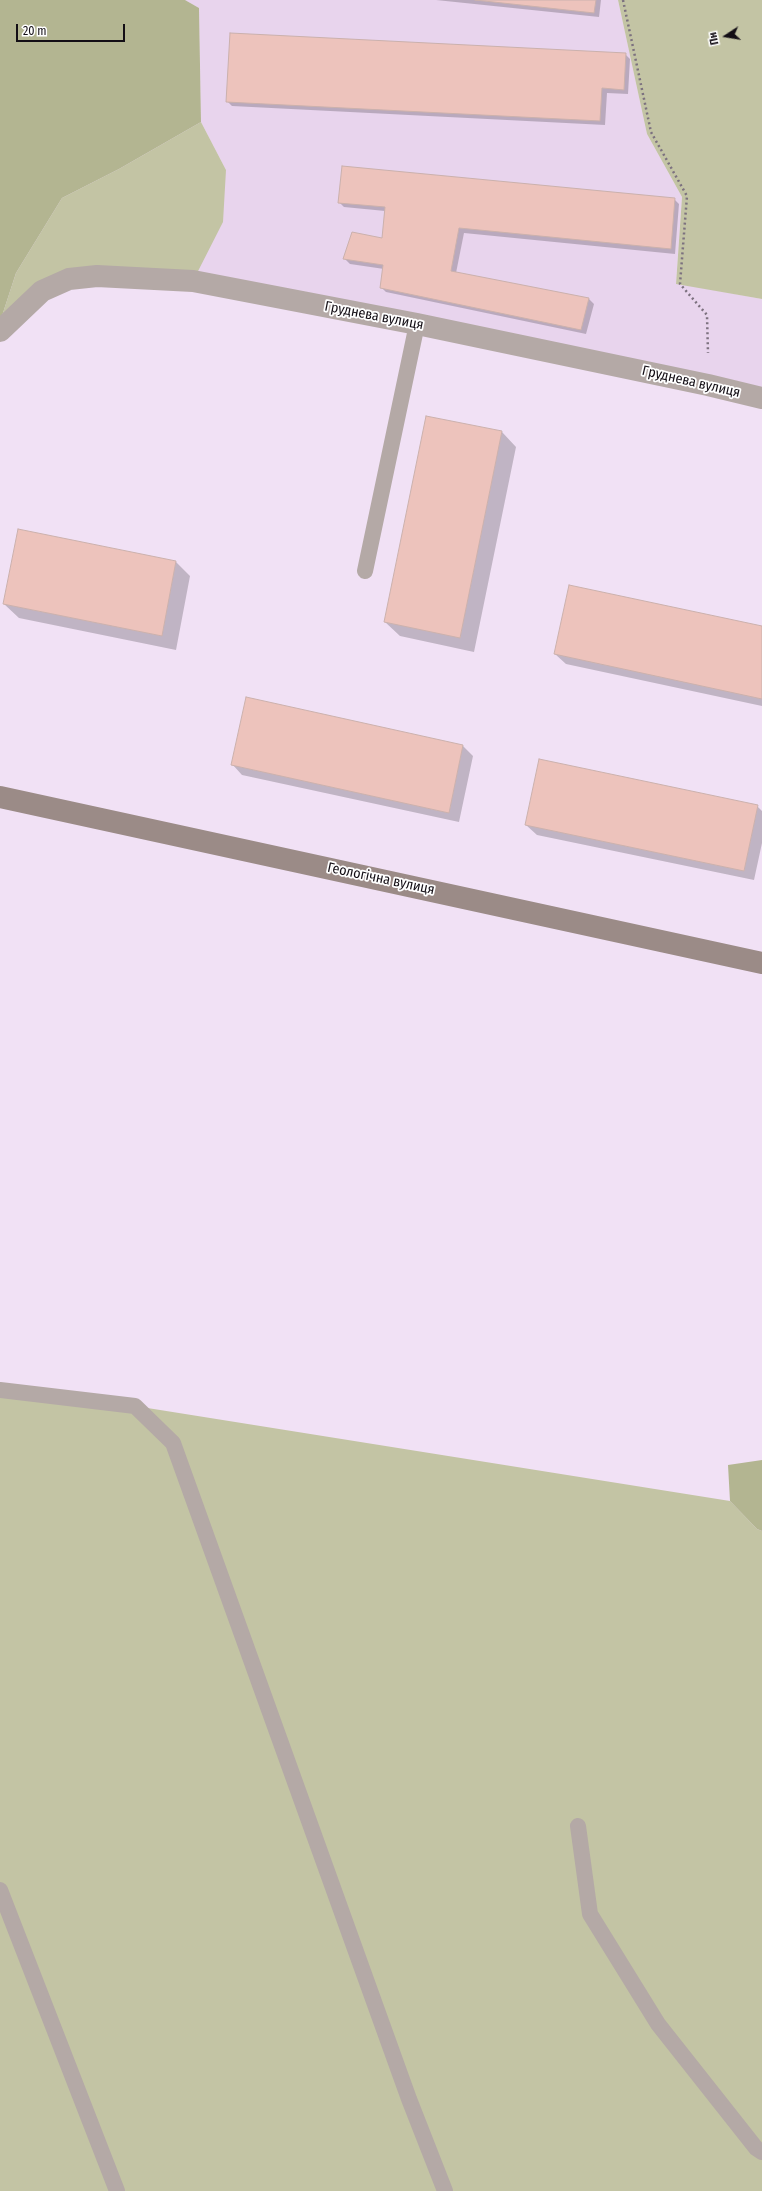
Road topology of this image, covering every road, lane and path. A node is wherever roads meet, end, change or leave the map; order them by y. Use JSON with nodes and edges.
{"nodes":[{"id":1,"x":623,"y":0,"type":"edge"},
{"id":2,"x":417,"y":324,"type":"junction"},
{"id":3,"x":0,"y":331,"type":"edge"},
{"id":4,"x":708,"y":385,"type":"junction"},
{"id":5,"x":762,"y":398,"type":"edge"},
{"id":6,"x":365,"y":571,"type":"dead end"},
{"id":7,"x":0,"y":797,"type":"edge"},
{"id":8,"x":762,"y":963,"type":"edge"},
{"id":9,"x":0,"y":1390,"type":"edge"},
{"id":10,"x":578,"y":1826,"type":"dead end"},
{"id":11,"x":0,"y":1890,"type":"edge"},
{"id":12,"x":762,"y":2152,"type":"edge"},
{"id":13,"x":117,"y":2191,"type":"edge"},
{"id":14,"x":445,"y":2191,"type":"edge"}],
"edges":[{"from":1,"to":4,"type":"path"},
{"from":2,"to":3,"type":"street","name":"Груднева вулиця"},
{"from":2,"to":4,"type":"street","name":"Груднева вулиця"},
{"from":2,"to":6,"type":"lane"},
{"from":4,"to":5,"type":"street","name":"Груднева вулиця"},
{"from":7,"to":8,"type":"street","name":"Геологічна вулиця"},
{"from":9,"to":14,"type":"lane"},
{"from":10,"to":12,"type":"lane"},
{"from":11,"to":13,"type":"lane"}]}
